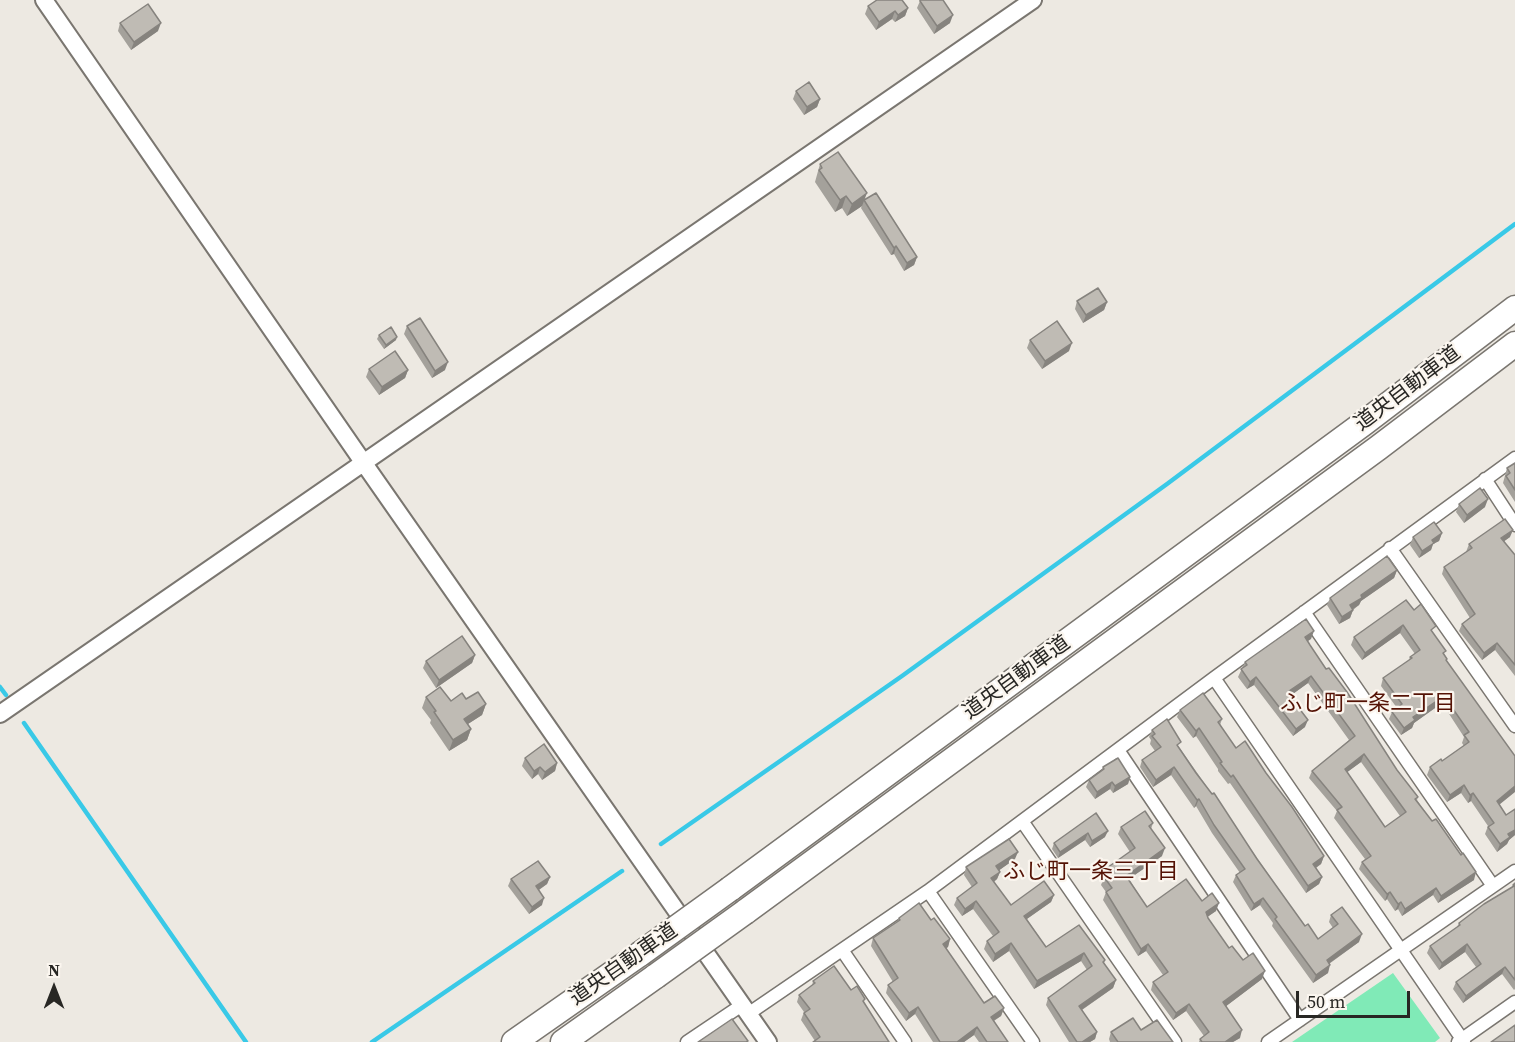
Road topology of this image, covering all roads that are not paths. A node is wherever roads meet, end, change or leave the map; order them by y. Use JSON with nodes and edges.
{"nodes":[{"id":1,"x":44,"y":0,"type":"edge"},
{"id":2,"x":1033,"y":0,"type":"edge"},
{"id":3,"x":1515,"y":308,"type":"edge"},
{"id":4,"x":1515,"y":344,"type":"edge"},
{"id":5,"x":1515,"y":458,"type":"edge"},
{"id":6,"x":363,"y":462,"type":"junction"},
{"id":7,"x":1485,"y":479,"type":"junction"},
{"id":8,"x":1515,"y":525,"type":"edge"},
{"id":9,"x":1390,"y":548,"type":"junction"},
{"id":10,"x":1304,"y":612,"type":"junction"},
{"id":11,"x":1214,"y":678,"type":"junction"},
{"id":12,"x":0,"y":714,"type":"edge"},
{"id":13,"x":1515,"y":726,"type":"edge"},
{"id":14,"x":1118,"y":750,"type":"junction"},
{"id":15,"x":1022,"y":821,"type":"junction"},
{"id":16,"x":1515,"y":871,"type":"edge"},
{"id":17,"x":1492,"y":886,"type":"junction"},
{"id":18,"x":928,"y":891,"type":"junction"},
{"id":19,"x":842,"y":950,"type":"junction"},
{"id":20,"x":1401,"y":950,"type":"junction"},
{"id":21,"x":1515,"y":1002,"type":"edge"},
{"id":22,"x":745,"y":1009,"type":"junction"},
{"id":23,"x":1300,"y":1020,"type":"junction"},
{"id":24,"x":1461,"y":1041,"type":"edge"},
{"id":25,"x":514,"y":1042,"type":"edge"},
{"id":26,"x":563,"y":1042,"type":"edge"},
{"id":27,"x":687,"y":1042,"type":"edge"},
{"id":28,"x":768,"y":1042,"type":"edge"},
{"id":29,"x":905,"y":1042,"type":"edge"},
{"id":30,"x":1033,"y":1042,"type":"edge"},
{"id":31,"x":1175,"y":1042,"type":"edge"},
{"id":32,"x":1268,"y":1042,"type":"edge"}],
"edges":[{"from":1,"to":6,"type":"street"},
{"from":2,"to":6,"type":"street"},
{"from":3,"to":25,"type":"highway","name":"道央自動車道","bridge":true},
{"from":4,"to":26,"type":"highway","name":"道央自動車道","bridge":true},
{"from":5,"to":7,"type":"street"},
{"from":6,"to":12,"type":"street"},
{"from":6,"to":22,"type":"street"},
{"from":7,"to":8,"type":"street"},
{"from":7,"to":9,"type":"street"},
{"from":9,"to":10,"type":"street"},
{"from":9,"to":13,"type":"street"},
{"from":10,"to":11,"type":"street"},
{"from":10,"to":17,"type":"street"},
{"from":11,"to":14,"type":"street"},
{"from":11,"to":20,"type":"street"},
{"from":14,"to":15,"type":"street"},
{"from":14,"to":23,"type":"street"},
{"from":15,"to":18,"type":"street"},
{"from":15,"to":31,"type":"street"},
{"from":16,"to":17,"type":"street"},
{"from":17,"to":20,"type":"street"},
{"from":18,"to":19,"type":"street"},
{"from":18,"to":30,"type":"street"},
{"from":19,"to":22,"type":"street"},
{"from":19,"to":29,"type":"street"},
{"from":20,"to":23,"type":"street"},
{"from":20,"to":24,"type":"street"},
{"from":21,"to":24,"type":"street"},
{"from":22,"to":27,"type":"street"},
{"from":22,"to":28,"type":"street"},
{"from":23,"to":32,"type":"street"}]}
